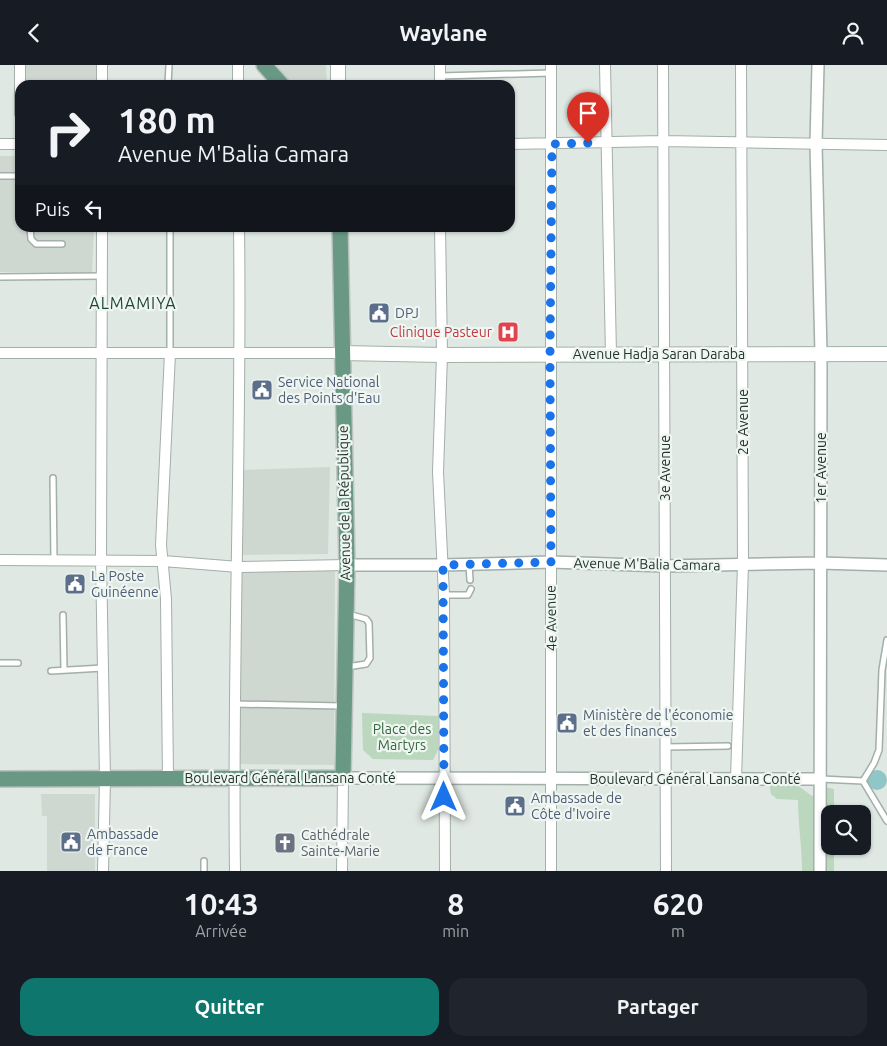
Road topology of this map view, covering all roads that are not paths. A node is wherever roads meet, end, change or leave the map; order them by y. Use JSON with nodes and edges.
{"nodes":[{"id":1,"x":20,"y":65,"type":"edge"},
{"id":2,"x":102,"y":65,"type":"edge"},
{"id":3,"x":169,"y":65,"type":"edge"},
{"id":4,"x":238,"y":65,"type":"edge"},
{"id":5,"x":264,"y":65,"type":"edge"},
{"id":6,"x":338,"y":65,"type":"edge"},
{"id":7,"x":440,"y":65,"type":"edge"},
{"id":8,"x":605,"y":65,"type":"edge"},
{"id":9,"x":663,"y":65,"type":"edge"},
{"id":10,"x":741,"y":65,"type":"edge"},
{"id":11,"x":818,"y":65,"type":"edge"},
{"id":12,"x":551,"y":69,"type":"edge"},
{"id":13,"x":20,"y":80,"type":"edge"},
{"id":14,"x":102,"y":80,"type":"edge"},
{"id":15,"x":168,"y":80,"type":"edge"},
{"id":16,"x":238,"y":80,"type":"edge"},
{"id":17,"x":278,"y":80,"type":"edge"},
{"id":18,"x":338,"y":80,"type":"edge"},
{"id":19,"x":441,"y":80,"type":"edge"},
{"id":20,"x":663,"y":141,"type":"junction"},
{"id":21,"x":607,"y":142,"type":"junction"},
{"id":22,"x":741,"y":143,"type":"junction"},
{"id":23,"x":0,"y":144,"type":"edge"},
{"id":24,"x":15,"y":144,"type":"edge"},
{"id":25,"x":515,"y":144,"type":"edge"},
{"id":26,"x":552,"y":144,"type":"junction"},
{"id":27,"x":816,"y":144,"type":"junction"},
{"id":28,"x":887,"y":145,"type":"edge"},
{"id":29,"x":0,"y":176,"type":"edge"},
{"id":30,"x":15,"y":176,"type":"edge"},
{"id":31,"x":30,"y":232,"type":"edge"},
{"id":32,"x":102,"y":232,"type":"edge"},
{"id":33,"x":170,"y":232,"type":"edge"},
{"id":34,"x":239,"y":232,"type":"edge"},
{"id":35,"x":340,"y":232,"type":"edge"},
{"id":36,"x":440,"y":232,"type":"edge"},
{"id":37,"x":62,"y":244,"type":"dead end"},
{"id":38,"x":102,"y":276,"type":"junction"},
{"id":39,"x":0,"y":277,"type":"edge"},
{"id":40,"x":0,"y":353,"type":"edge"},
{"id":41,"x":102,"y":353,"type":"junction"},
{"id":42,"x":170,"y":353,"type":"junction"},
{"id":43,"x":241,"y":353,"type":"junction"},
{"id":44,"x":341,"y":353,"type":"junction"},
{"id":45,"x":666,"y":354,"type":"junction"},
{"id":46,"x":743,"y":354,"type":"junction"},
{"id":47,"x":822,"y":354,"type":"junction"},
{"id":48,"x":887,"y":354,"type":"edge"},
{"id":49,"x":442,"y":355,"type":"junction"},
{"id":50,"x":550,"y":355,"type":"junction"},
{"id":51,"x":611,"y":355,"type":"junction"},
{"id":52,"x":53,"y":478,"type":"dead end"},
{"id":53,"x":0,"y":560,"type":"edge"},
{"id":54,"x":54,"y":560,"type":"junction"},
{"id":55,"x":101,"y":560,"type":"junction"},
{"id":56,"x":163,"y":561,"type":"junction"},
{"id":57,"x":551,"y":562,"type":"junction"},
{"id":58,"x":820,"y":563,"type":"junction"},
{"id":59,"x":743,"y":564,"type":"junction"},
{"id":60,"x":347,"y":565,"type":"junction"},
{"id":61,"x":443,"y":565,"type":"junction"},
{"id":62,"x":469,"y":565,"type":"junction"},
{"id":63,"x":887,"y":565,"type":"edge"},
{"id":64,"x":665,"y":566,"type":"junction"},
{"id":65,"x":237,"y":567,"type":"junction"},
{"id":66,"x":470,"y":580,"type":"dead end"},
{"id":67,"x":471,"y":589,"type":"dead end"},
{"id":68,"x":444,"y":595,"type":"junction"},
{"id":69,"x":345,"y":613,"type":"junction"},
{"id":70,"x":63,"y":615,"type":"dead end"},
{"id":71,"x":887,"y":640,"type":"edge"},
{"id":72,"x":0,"y":663,"type":"edge"},
{"id":73,"x":18,"y":663,"type":"dead end"},
{"id":74,"x":104,"y":668,"type":"junction"},
{"id":75,"x":344,"y":669,"type":"junction"},
{"id":76,"x":64,"y":670,"type":"junction"},
{"id":77,"x":51,"y":671,"type":"dead end"},
{"id":78,"x":235,"y":704,"type":"junction"},
{"id":79,"x":343,"y":706,"type":"junction"},
{"id":80,"x":728,"y":746,"type":"dead end"},
{"id":81,"x":664,"y":747,"type":"junction"},
{"id":82,"x":168,"y":778,"type":"junction"},
{"id":83,"x":234,"y":778,"type":"junction"},
{"id":84,"x":343,"y":778,"type":"junction"},
{"id":85,"x":0,"y":779,"type":"edge"},
{"id":86,"x":105,"y":779,"type":"junction"},
{"id":87,"x":443,"y":779,"type":"junction"},
{"id":88,"x":553,"y":779,"type":"junction"},
{"id":89,"x":664,"y":779,"type":"junction"},
{"id":90,"x":736,"y":779,"type":"junction"},
{"id":91,"x":820,"y":779,"type":"junction"},
{"id":92,"x":863,"y":781,"type":"junction"},
{"id":93,"x":887,"y":821,"type":"edge"},
{"id":94,"x":204,"y":861,"type":"dead end"},
{"id":95,"x":103,"y":871,"type":"edge"},
{"id":96,"x":204,"y":871,"type":"edge"},
{"id":97,"x":235,"y":871,"type":"edge"},
{"id":98,"x":342,"y":871,"type":"edge"},
{"id":99,"x":445,"y":871,"type":"edge"},
{"id":100,"x":551,"y":871,"type":"edge"},
{"id":101,"x":666,"y":871,"type":"edge"},
{"id":102,"x":820,"y":871,"type":"edge"}],
"edges":[{"from":1,"to":13,"type":"street"},
{"from":2,"to":14,"type":"street"},
{"from":3,"to":15,"type":"lane"},
{"from":4,"to":16,"type":"street"},
{"from":5,"to":17,"type":"main road"},
{"from":6,"to":18,"type":"main road"},
{"from":7,"to":19,"type":"street"},
{"from":8,"to":21,"type":"street"},
{"from":9,"to":20,"type":"street","name":"3e Avenue"},
{"from":10,"to":22,"type":"street","name":"2e Avenue"},
{"from":11,"to":27,"type":"street","name":"1er Avenue"},
{"from":12,"to":19,"type":"lane"},
{"from":12,"to":26,"type":"street","name":"4e Avenue"},
{"from":20,"to":21,"type":"street"},
{"from":20,"to":22,"type":"street"},
{"from":20,"to":45,"type":"street","name":"3e Avenue"},
{"from":21,"to":26,"type":"street"},
{"from":21,"to":51,"type":"street"},
{"from":22,"to":27,"type":"street"},
{"from":22,"to":46,"type":"street","name":"2e Avenue"},
{"from":23,"to":24,"type":"street"},
{"from":25,"to":26,"type":"street"},
{"from":26,"to":50,"type":"street","name":"4e Avenue"},
{"from":27,"to":28,"type":"street"},
{"from":27,"to":47,"type":"street","name":"1er Avenue"},
{"from":29,"to":30,"type":"lane"},
{"from":31,"to":37,"type":"lane"},
{"from":32,"to":38,"type":"street"},
{"from":33,"to":42,"type":"lane"},
{"from":34,"to":43,"type":"street"},
{"from":35,"to":44,"type":"main road","name":"Avenue de la République"},
{"from":36,"to":49,"type":"street"},
{"from":38,"to":39,"type":"lane"},
{"from":38,"to":41,"type":"street"},
{"from":40,"to":41,"type":"street"},
{"from":41,"to":42,"type":"street"},
{"from":41,"to":55,"type":"street"},
{"from":42,"to":43,"type":"street"},
{"from":42,"to":56,"type":"street"},
{"from":43,"to":44,"type":"street"},
{"from":43,"to":65,"type":"street"},
{"from":44,"to":49,"type":"main road","name":"Avenue Hadja Saran Daraba"},
{"from":44,"to":60,"type":"main road","name":"Avenue de la République"},
{"from":45,"to":46,"type":"main road","name":"Avenue Hadja Saran Daraba"},
{"from":45,"to":51,"type":"main road","name":"Avenue Hadja Saran Daraba"},
{"from":45,"to":64,"type":"street","name":"3e Avenue"},
{"from":46,"to":47,"type":"main road","name":"Avenue Hadja Saran Daraba"},
{"from":46,"to":59,"type":"street","name":"2e Avenue"},
{"from":47,"to":48,"type":"main road","name":"Avenue Hadja Saran Daraba"},
{"from":47,"to":58,"type":"street","name":"1er Avenue"},
{"from":49,"to":50,"type":"main road","name":"Avenue Hadja Saran Daraba"},
{"from":49,"to":61,"type":"street"},
{"from":50,"to":51,"type":"main road","name":"Avenue Hadja Saran Daraba"},
{"from":50,"to":57,"type":"street","name":"4e Avenue"},
{"from":52,"to":54,"type":"lane"},
{"from":53,"to":54,"type":"street"},
{"from":54,"to":55,"type":"street"},
{"from":55,"to":56,"type":"street"},
{"from":55,"to":74,"type":"street"},
{"from":56,"to":65,"type":"street"},
{"from":56,"to":82,"type":"street"},
{"from":57,"to":62,"type":"street","name":"Avenue M'Balia Camara"},
{"from":57,"to":64,"type":"street","name":"Avenue M'Balia Camara"},
{"from":57,"to":88,"type":"street","name":"4e Avenue"},
{"from":58,"to":59,"type":"street","name":"Avenue M'Balia Camara"},
{"from":58,"to":63,"type":"street","name":"Avenue M'Balia Camara"},
{"from":58,"to":91,"type":"street","name":"1er Avenue"},
{"from":59,"to":64,"type":"street","name":"Avenue M'Balia Camara"},
{"from":59,"to":90,"type":"street","name":"2e Avenue"},
{"from":60,"to":61,"type":"street","name":"Avenue M'Balia Camara"},
{"from":60,"to":65,"type":"street"},
{"from":60,"to":69,"type":"main road","name":"Avenue de la République"},
{"from":61,"to":62,"type":"street","name":"Avenue M'Balia Camara"},
{"from":61,"to":68,"type":"street"},
{"from":62,"to":66,"type":"lane"},
{"from":64,"to":81,"type":"street","name":"3e Avenue"},
{"from":65,"to":78,"type":"street"},
{"from":67,"to":68,"type":"lane"},
{"from":68,"to":87,"type":"street"},
{"from":69,"to":75,"type":"main road","name":"Avenue de la République"},
{"from":69,"to":75,"type":"lane"},
{"from":70,"to":76,"type":"lane"},
{"from":71,"to":92,"type":"lane"},
{"from":72,"to":73,"type":"lane"},
{"from":74,"to":76,"type":"lane"},
{"from":74,"to":86,"type":"street"},
{"from":75,"to":79,"type":"main road","name":"Avenue de la République"},
{"from":76,"to":77,"type":"lane"},
{"from":78,"to":79,"type":"lane"},
{"from":78,"to":83,"type":"street"},
{"from":79,"to":84,"type":"main road","name":"Avenue de la République"},
{"from":80,"to":81,"type":"lane"},
{"from":81,"to":89,"type":"street","name":"3e Avenue"},
{"from":82,"to":83,"type":"main road","name":"Boulevard Général Lansana Conté"},
{"from":82,"to":86,"type":"main road","name":"Boulevard Général Lansana Conté"},
{"from":83,"to":84,"type":"main road","name":"Boulevard Général Lansana Conté"},
{"from":83,"to":97,"type":"street"},
{"from":84,"to":87,"type":"street","name":"Boulevard Général Lansana Conté"},
{"from":84,"to":98,"type":"street"},
{"from":85,"to":86,"type":"main road","name":"Boulevard Général Lansana Conté"},
{"from":86,"to":95,"type":"street"},
{"from":87,"to":88,"type":"street","name":"Boulevard Général Lansana Conté"},
{"from":87,"to":99,"type":"street"},
{"from":88,"to":89,"type":"street","name":"Boulevard Général Lansana Conté"},
{"from":88,"to":100,"type":"street","name":"4e Avenue"},
{"from":89,"to":90,"type":"street","name":"Boulevard Général Lansana Conté"},
{"from":89,"to":101,"type":"street","name":"3e Avenue"},
{"from":90,"to":91,"type":"street","name":"Boulevard Général Lansana Conté"},
{"from":91,"to":92,"type":"lane"},
{"from":91,"to":102,"type":"street","name":"1er Avenue"},
{"from":92,"to":93,"type":"lane"},
{"from":94,"to":96,"type":"lane"}]}
